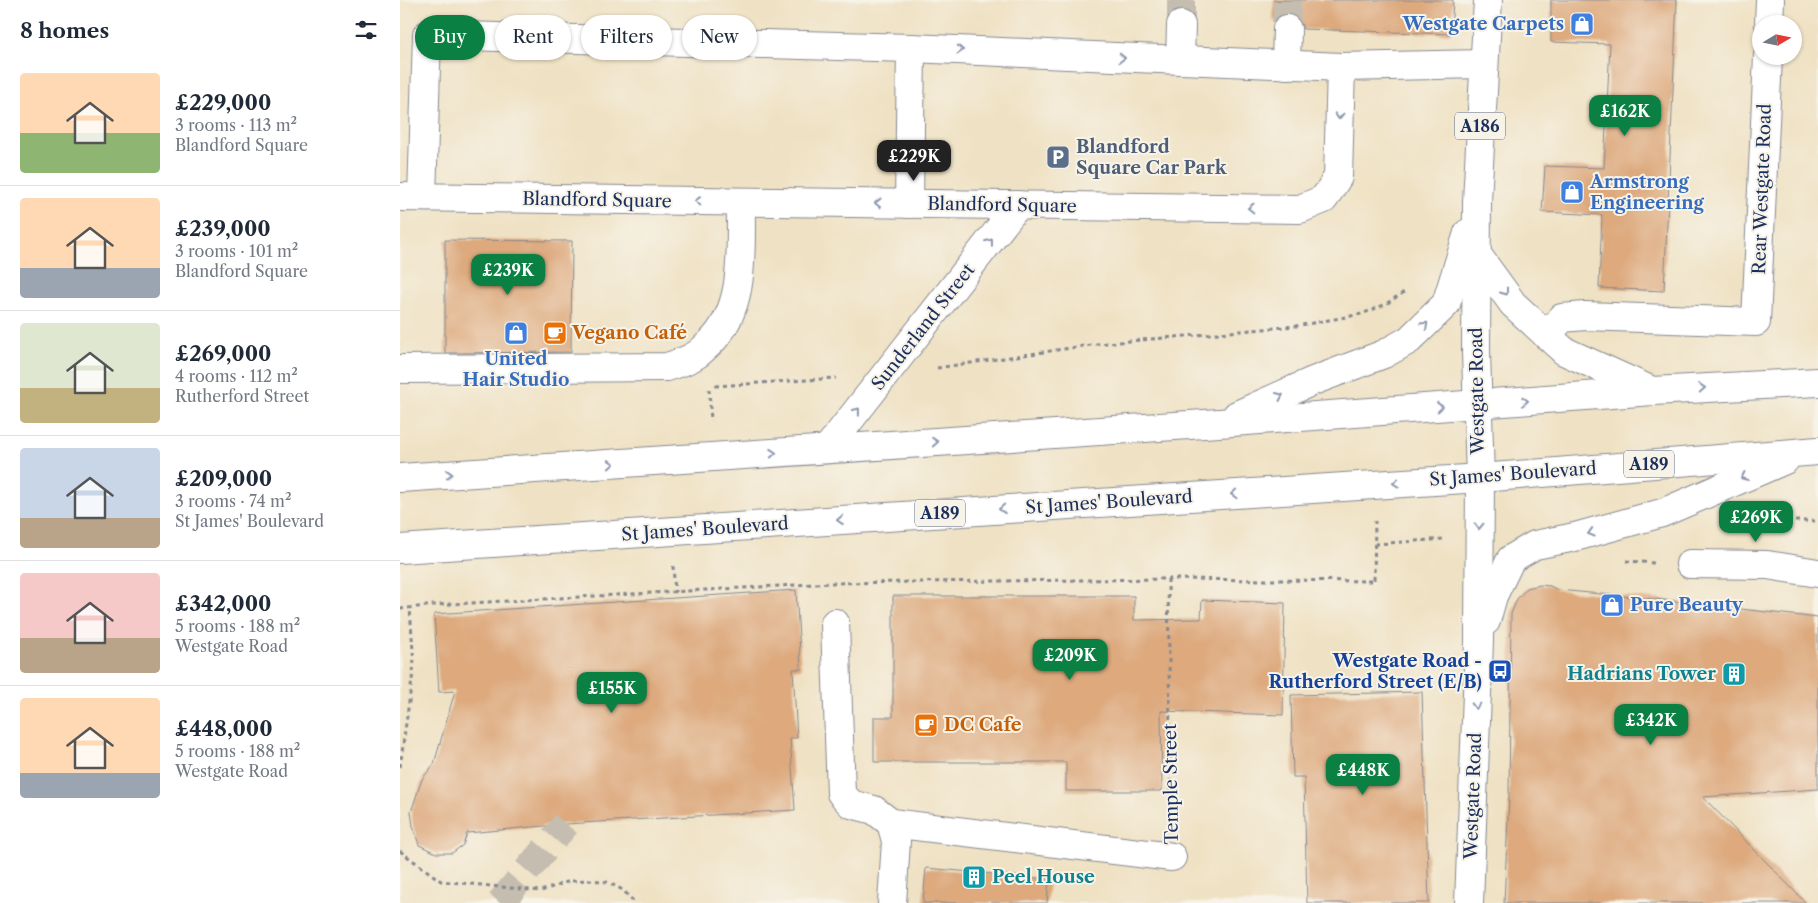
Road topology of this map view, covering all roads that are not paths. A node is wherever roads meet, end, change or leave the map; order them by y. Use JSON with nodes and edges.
{"nodes":[{"id":1,"x":1488,"y":0,"type":"edge"},
{"id":2,"x":1770,"y":0,"type":"edge"},
{"id":3,"x":1769,"y":15,"type":"edge"},
{"id":4,"x":1181,"y":25,"type":"tunnel mouth"},
{"id":5,"x":1287,"y":29,"type":"tunnel mouth"},
{"id":6,"x":911,"y":48,"type":"junction"},
{"id":7,"x":1180,"y":60,"type":"junction"},
{"id":8,"x":1286,"y":64,"type":"junction"},
{"id":9,"x":1483,"y":64,"type":"junction"},
{"id":10,"x":1768,"y":65,"type":"edge"},
{"id":11,"x":1341,"y":67,"type":"junction"},
{"id":12,"x":411,"y":197,"type":"edge"},
{"id":13,"x":1477,"y":201,"type":"junction"},
{"id":14,"x":741,"y":202,"type":"junction"},
{"id":15,"x":909,"y":204,"type":"junction"},
{"id":16,"x":1018,"y":205,"type":"junction"},
{"id":17,"x":1476,"y":253,"type":"junction"},
{"id":18,"x":1547,"y":336,"type":"junction"},
{"id":19,"x":400,"y":369,"type":"edge"},
{"id":20,"x":1818,"y":382,"type":"edge"},
{"id":21,"x":1654,"y":391,"type":"junction"},
{"id":22,"x":1476,"y":404,"type":"junction"},
{"id":23,"x":1219,"y":423,"type":"junction"},
{"id":24,"x":827,"y":449,"type":"junction"},
{"id":25,"x":1811,"y":451,"type":"edge"},
{"id":26,"x":400,"y":478,"type":"edge"},
{"id":27,"x":1480,"y":478,"type":"junction"},
{"id":28,"x":400,"y":549,"type":"edge"},
{"id":29,"x":1690,"y":564,"type":"road end"},
{"id":30,"x":1818,"y":573,"type":"edge"},
{"id":31,"x":835,"y":624,"type":"dead end"},
{"id":32,"x":1479,"y":641,"type":"junction"},
{"id":33,"x":891,"y":823,"type":"junction"},
{"id":34,"x":1172,"y":857,"type":"road end"},
{"id":35,"x":892,"y":903,"type":"edge"},
{"id":36,"x":1469,"y":903,"type":"edge"}],
"edges":[{"from":1,"to":9,"type":"main road","name":"Westgate Road","number":"A186"},
{"from":2,"to":3,"type":"main road"},
{"from":4,"to":7,"type":"main road"},
{"from":5,"to":8,"type":"main road"},
{"from":6,"to":7,"type":"main road","one_way":true},
{"from":6,"to":12,"type":"main road"},
{"from":6,"to":15,"type":"main road"},
{"from":7,"to":8,"type":"main road"},
{"from":8,"to":11,"type":"main road"},
{"from":9,"to":11,"type":"main road"},
{"from":9,"to":13,"type":"main road","name":"Westgate Road","number":"A186"},
{"from":10,"to":18,"type":"main road","name":"Rear Westgate Road"},
{"from":11,"to":16,"type":"main road","name":"Blandford Square","one_way":true},
{"from":14,"to":12,"type":"main road","name":"Blandford Square","one_way":true},
{"from":13,"to":17,"type":"main road","name":"Westgate Road","number":"A186"},
{"from":23,"to":13,"type":"main road","one_way":true},
{"from":15,"to":14,"type":"main road","name":"Blandford Square","one_way":true},
{"from":14,"to":19,"type":"main road"},
{"from":15,"to":16,"type":"main road","name":"Blandford Square"},
{"from":24,"to":16,"type":"main road","name":"Sunderland Street","one_way":true},
{"from":17,"to":18,"type":"main road","one_way":true},
{"from":17,"to":22,"type":"main road","name":"Westgate Road","number":"A186"},
{"from":18,"to":21,"type":"main road"},
{"from":21,"to":20,"type":"main road","one_way":true},
{"from":22,"to":21,"type":"main road","one_way":true},
{"from":23,"to":22,"type":"main road","one_way":true},
{"from":22,"to":27,"type":"main road","name":"Westgate Road","number":"A186"},
{"from":24,"to":23,"type":"main road","one_way":true},
{"from":26,"to":24,"type":"main road","one_way":true},
{"from":25,"to":27,"type":"main road","name":"St James' Boulevard","number":"A189"},
{"from":25,"to":32,"type":"main road","one_way":true},
{"from":27,"to":28,"type":"main road","name":"St James' Boulevard","number":"A189","one_way":true},
{"from":27,"to":32,"type":"main road","name":"Westgate Road","number":"A186","one_way":true},
{"from":29,"to":30,"type":"main road"},
{"from":31,"to":33,"type":"main road"},
{"from":32,"to":36,"type":"main road","name":"Westgate Road","number":"A186","one_way":true},
{"from":33,"to":34,"type":"main road","name":"Temple Street"},
{"from":33,"to":35,"type":"main road"}]}
